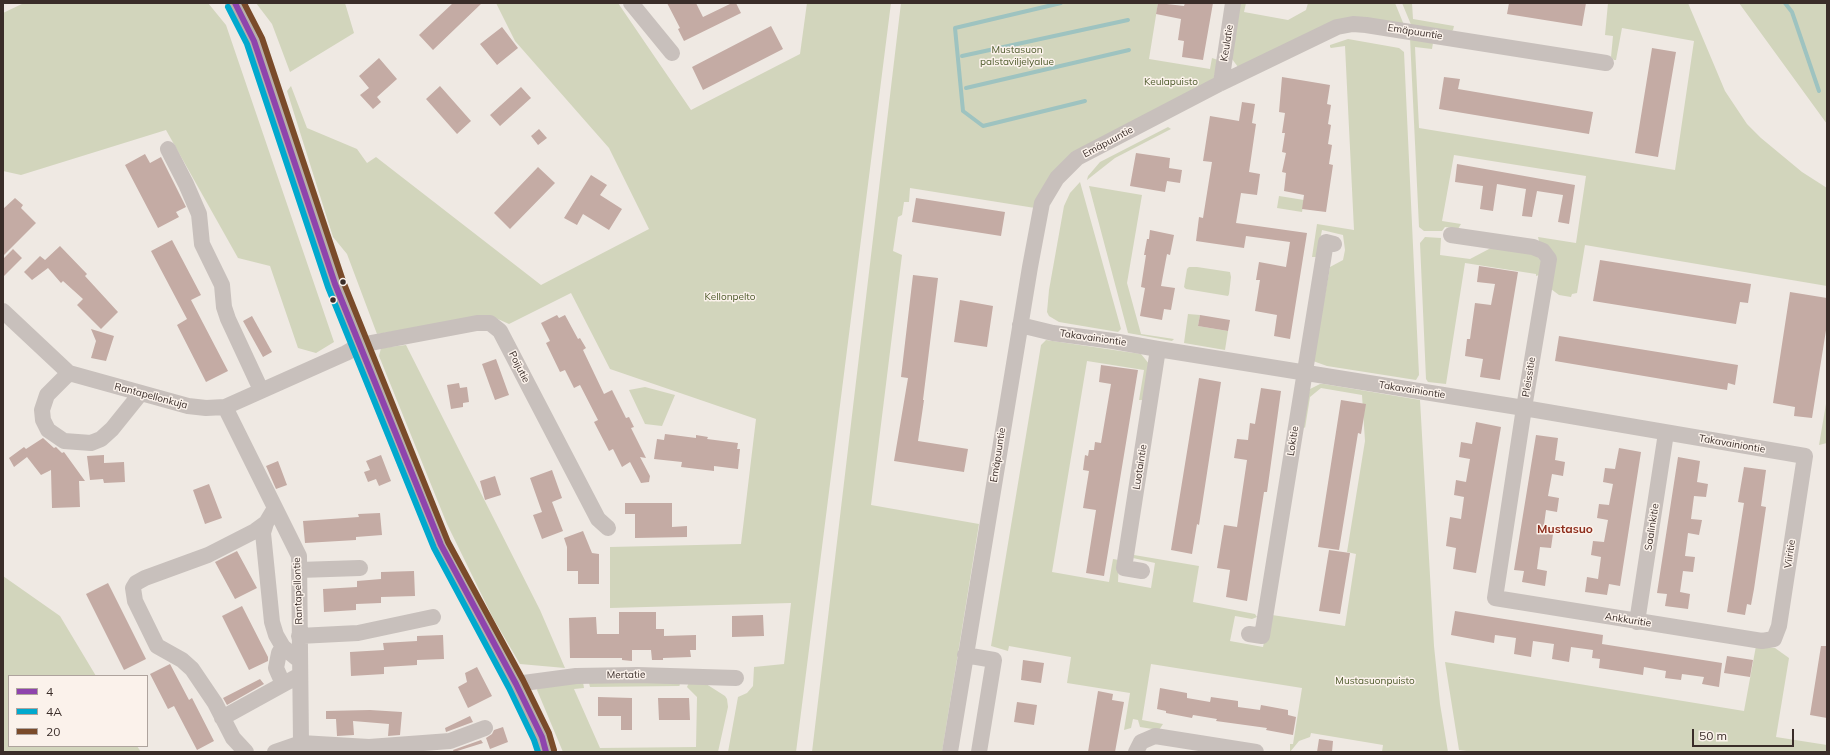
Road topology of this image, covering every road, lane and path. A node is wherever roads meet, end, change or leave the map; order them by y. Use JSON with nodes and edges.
{"nodes":[{"id":1,"x":235,"y":3,"type":"edge"},
{"id":2,"x":631,"y":3,"type":"edge"},
{"id":3,"x":1233,"y":3,"type":"edge"},
{"id":4,"x":672,"y":53,"type":"dead end"},
{"id":5,"x":1606,"y":63,"type":"dead end"},
{"id":6,"x":1221,"y":83,"type":"junction"},
{"id":7,"x":168,"y":149,"type":"dead end"},
{"id":8,"x":1451,"y":235,"type":"dead end"},
{"id":9,"x":1334,"y":244,"type":"dead end"},
{"id":10,"x":3,"y":310,"type":"edge"},
{"id":11,"x":1020,"y":325,"type":"junction"},
{"id":12,"x":360,"y":345,"type":"junction"},
{"id":13,"x":1158,"y":349,"type":"junction"},
{"id":14,"x":1304,"y":372,"type":"junction"},
{"id":15,"x":69,"y":373,"type":"junction"},
{"id":16,"x":261,"y":390,"type":"junction"},
{"id":17,"x":141,"y":393,"type":"junction"},
{"id":18,"x":224,"y":407,"type":"junction"},
{"id":19,"x":1524,"y":408,"type":"junction"},
{"id":20,"x":1666,"y":433,"type":"junction"},
{"id":21,"x":1805,"y":456,"type":"joint"},
{"id":22,"x":275,"y":508,"type":"junction"},
{"id":23,"x":266,"y":523,"type":"junction"},
{"id":24,"x":608,"y":528,"type":"dead end"},
{"id":25,"x":360,"y":568,"type":"dead end"},
{"id":26,"x":299,"y":570,"type":"junction"},
{"id":27,"x":1142,"y":571,"type":"dead end"},
{"id":28,"x":1494,"y":598,"type":"joint"},
{"id":29,"x":433,"y":617,"type":"dead end"},
{"id":30,"x":1638,"y":622,"type":"junction"},
{"id":31,"x":1249,"y":634,"type":"dead end"},
{"id":32,"x":299,"y":636,"type":"junction"},
{"id":33,"x":1762,"y":641,"type":"joint"},
{"id":34,"x":283,"y":647,"type":"junction"},
{"id":35,"x":965,"y":655,"type":"junction"},
{"id":36,"x":299,"y":668,"type":"junction"},
{"id":37,"x":736,"y":678,"type":"dead end"},
{"id":38,"x":283,"y":684,"type":"junction"},
{"id":39,"x":516,"y":684,"type":"junction"},
{"id":40,"x":222,"y":718,"type":"junction"},
{"id":41,"x":485,"y":728,"type":"dead end"},
{"id":42,"x":301,"y":743,"type":"junction"},
{"id":43,"x":246,"y":752,"type":"edge"},
{"id":44,"x":275,"y":752,"type":"edge"},
{"id":45,"x":546,"y":752,"type":"edge"},
{"id":46,"x":950,"y":752,"type":"edge"},
{"id":47,"x":979,"y":752,"type":"edge"},
{"id":48,"x":1136,"y":752,"type":"edge"},
{"id":49,"x":1256,"y":752,"type":"edge"}],
"edges":[{"from":1,"to":12,"type":"main road"},
{"from":2,"to":4,"type":"street"},
{"from":3,"to":6,"type":"street","name":"Keulatie"},
{"from":5,"to":6,"type":"street","name":"Emäpuuntie"},
{"from":6,"to":11,"type":"street","name":"Emäpuuntie"},
{"from":7,"to":16,"type":"street"},
{"from":8,"to":19,"type":"street","name":"Pleissitie"},
{"from":9,"to":14,"type":"street","name":"Lokitie"},
{"from":10,"to":15,"type":"street","name":"Rantapellonkuja"},
{"from":11,"to":13,"type":"street","name":"Takavainiontie"},
{"from":11,"to":35,"type":"street","name":"Emäpuuntie"},
{"from":12,"to":16,"type":"street","name":"Rantapellonkuja"},
{"from":12,"to":24,"type":"street","name":"Poijutie"},
{"from":12,"to":39,"type":"main road"},
{"from":13,"to":14,"type":"street","name":"Takavainiontie"},
{"from":13,"to":27,"type":"street","name":"Luotaintie"},
{"from":14,"to":19,"type":"street","name":"Takavainiontie"},
{"from":14,"to":31,"type":"street","name":"Lokitie"},
{"from":15,"to":17,"type":"street","name":"Rantapellonkuja"},
{"from":15,"to":17,"type":"street"},
{"from":16,"to":18,"type":"street","name":"Rantapellonkuja"},
{"from":17,"to":18,"type":"street","name":"Rantapellonkuja"},
{"from":18,"to":22,"type":"street","name":"Rantapellontie"},
{"from":19,"to":20,"type":"street","name":"Takavainiontie"},
{"from":19,"to":28,"type":"street","name":"Pleissitie"},
{"from":20,"to":21,"type":"street","name":"Takavainiontie"},
{"from":20,"to":30,"type":"street","name":"Saalinkitie"},
{"from":21,"to":33,"type":"street","name":"Viiritie"},
{"from":22,"to":23,"type":"street"},
{"from":22,"to":26,"type":"street","name":"Rantapellontie"},
{"from":23,"to":34,"type":"street"},
{"from":23,"to":40,"type":"street"},
{"from":25,"to":26,"type":"street"},
{"from":26,"to":32,"type":"street","name":"Rantapellontie"},
{"from":28,"to":30,"type":"street","name":"Ankkuritie"},
{"from":29,"to":32,"type":"street"},
{"from":30,"to":33,"type":"street","name":"Ankkuritie"},
{"from":32,"to":36,"type":"street","name":"Rantapellontie"},
{"from":34,"to":36,"type":"street"},
{"from":34,"to":38,"type":"street"},
{"from":35,"to":46,"type":"street","name":"Emäpuuntie"},
{"from":35,"to":47,"type":"street"},
{"from":36,"to":38,"type":"street"},
{"from":36,"to":42,"type":"street","name":"Rantapellontie"},
{"from":37,"to":39,"type":"street","name":"Mertatie"},
{"from":38,"to":40,"type":"street"},
{"from":39,"to":45,"type":"main road"},
{"from":40,"to":43,"type":"street"},
{"from":41,"to":42,"type":"street"},
{"from":42,"to":44,"type":"street"},
{"from":48,"to":49,"type":"street"}]}
